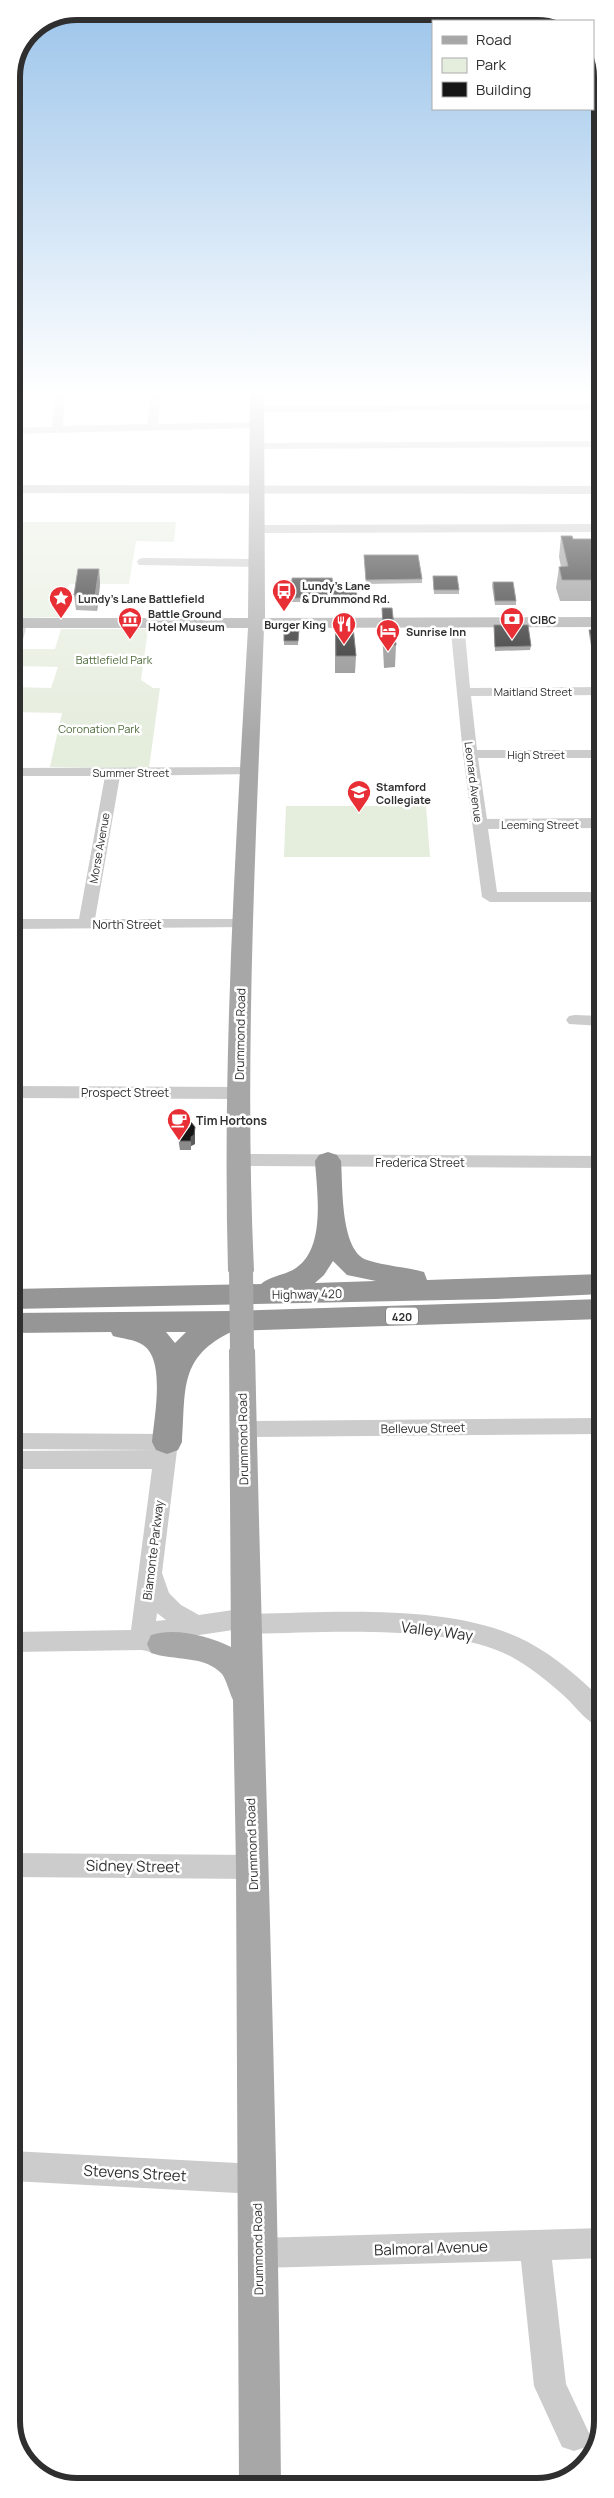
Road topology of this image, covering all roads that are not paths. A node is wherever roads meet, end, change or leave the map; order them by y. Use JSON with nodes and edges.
{"nodes":[{"id":1,"x":257,"y":509,"type":"edge"},
{"id":2,"x":594,"y":528,"type":"edge"},
{"id":3,"x":258,"y":529,"type":"junction"},
{"id":4,"x":143,"y":562,"type":"dead end"},
{"id":5,"x":258,"y":563,"type":"junction"},
{"id":6,"x":256,"y":622,"type":"junction"},
{"id":7,"x":457,"y":622,"type":"junction"},
{"id":8,"x":594,"y":622,"type":"edge"},
{"id":9,"x":20,"y":623,"type":"edge"},
{"id":10,"x":594,"y":691,"type":"edge"},
{"id":11,"x":464,"y":692,"type":"junction"},
{"id":12,"x":470,"y":754,"type":"junction"},
{"id":13,"x":594,"y":754,"type":"edge"},
{"id":14,"x":250,"y":771,"type":"junction"},
{"id":15,"x":20,"y":772,"type":"edge"},
{"id":16,"x":113,"y":772,"type":"junction"},
{"id":17,"x":594,"y":823,"type":"edge"},
{"id":18,"x":479,"y":824,"type":"junction"},
{"id":19,"x":594,"y":897,"type":"edge"},
{"id":20,"x":20,"y":924,"type":"edge"},
{"id":21,"x":86,"y":924,"type":"junction"},
{"id":22,"x":242,"y":924,"type":"junction"},
{"id":23,"x":575,"y":1020,"type":"dead end"},
{"id":24,"x":594,"y":1021,"type":"edge"},
{"id":25,"x":20,"y":1092,"type":"edge"},
{"id":26,"x":239,"y":1093,"type":"junction"},
{"id":27,"x":237,"y":1160,"type":"junction"},
{"id":28,"x":328,"y":1161,"type":"junction"},
{"id":29,"x":594,"y":1162,"type":"edge"},
{"id":30,"x":332,"y":1220,"type":"junction"},
{"id":31,"x":246,"y":1283,"type":"junction"},
{"id":32,"x":594,"y":1284,"type":"edge"},
{"id":33,"x":496,"y":1289,"type":"junction"},
{"id":34,"x":20,"y":1298,"type":"edge"},
{"id":35,"x":594,"y":1310,"type":"edge"},
{"id":36,"x":232,"y":1321,"type":"junction"},
{"id":37,"x":64,"y":1322,"type":"junction"},
{"id":38,"x":20,"y":1323,"type":"edge"},
{"id":39,"x":172,"y":1381,"type":"junction"},
{"id":40,"x":594,"y":1426,"type":"edge"},
{"id":41,"x":243,"y":1429,"type":"junction"},
{"id":42,"x":20,"y":1442,"type":"edge"},
{"id":43,"x":166,"y":1451,"type":"junction"},
{"id":44,"x":20,"y":1460,"type":"edge"},
{"id":45,"x":151,"y":1568,"type":"junction"},
{"id":46,"x":246,"y":1624,"type":"junction"},
{"id":47,"x":196,"y":1625,"type":"junction"},
{"id":48,"x":20,"y":1642,"type":"edge"},
{"id":49,"x":152,"y":1642,"type":"junction"},
{"id":50,"x":594,"y":1708,"type":"edge"},
{"id":51,"x":248,"y":1715,"type":"junction"},
{"id":52,"x":20,"y":1865,"type":"edge"},
{"id":53,"x":254,"y":1867,"type":"junction"},
{"id":54,"x":20,"y":2166,"type":"edge"},
{"id":55,"x":257,"y":2179,"type":"junction"},
{"id":56,"x":594,"y":2243,"type":"edge"},
{"id":57,"x":535,"y":2245,"type":"junction"},
{"id":58,"x":259,"y":2253,"type":"junction"},
{"id":59,"x":574,"y":2435,"type":"dead end"},
{"id":60,"x":260,"y":2478,"type":"edge"}],
"edges":[{"from":1,"to":3,"type":"main road","name":"Drummond Road"},
{"from":2,"to":3,"type":"street"},
{"from":3,"to":5,"type":"main road","name":"Drummond Road"},
{"from":4,"to":5,"type":"street"},
{"from":5,"to":6,"type":"main road","name":"Drummond Road"},
{"from":6,"to":7,"type":"main road"},
{"from":6,"to":9,"type":"main road"},
{"from":6,"to":14,"type":"main road","name":"Drummond Road"},
{"from":7,"to":8,"type":"main road"},
{"from":7,"to":11,"type":"street","name":"Leonard Avenue"},
{"from":10,"to":11,"type":"street","name":"Maitland Street"},
{"from":11,"to":12,"type":"street","name":"Leonard Avenue"},
{"from":12,"to":13,"type":"street","name":"High Street"},
{"from":12,"to":18,"type":"street","name":"Leonard Avenue"},
{"from":14,"to":16,"type":"street","name":"Summer Street"},
{"from":14,"to":22,"type":"main road","name":"Drummond Road"},
{"from":15,"to":16,"type":"street","name":"Summer Street"},
{"from":16,"to":21,"type":"street","name":"Morse Avenue"},
{"from":17,"to":18,"type":"street","name":"Leeming Street"},
{"from":18,"to":19,"type":"street","name":"Leonard Avenue"},
{"from":20,"to":21,"type":"street","name":"North Street"},
{"from":21,"to":22,"type":"street","name":"North Street"},
{"from":22,"to":26,"type":"main road","name":"Drummond Road"},
{"from":23,"to":24,"type":"street"},
{"from":25,"to":26,"type":"street","name":"Prospect Street"},
{"from":26,"to":27,"type":"main road","name":"Drummond Road"},
{"from":27,"to":28,"type":"street","name":"Frederica Street"},
{"from":27,"to":31,"type":"main road","name":"Drummond Road"},
{"from":28,"to":29,"type":"street","name":"Frederica Street"},
{"from":28,"to":30,"type":"highway"},
{"from":30,"to":31,"type":"highway"},
{"from":30,"to":33,"type":"highway"},
{"from":31,"to":33,"type":"highway","name":"Highway 420","number":"420"},
{"from":31,"to":34,"type":"highway","name":"Highway 420","number":"420"},
{"from":31,"to":41,"type":"main road","name":"Drummond Road","bridge":true},
{"from":32,"to":33,"type":"highway","name":"Highway 420","number":"420"},
{"from":35,"to":36,"type":"highway","name":"Highway 420","number":"420"},
{"from":36,"to":37,"type":"highway","name":"Highway 420","number":"420"},
{"from":36,"to":39,"type":"highway"},
{"from":37,"to":38,"type":"highway","name":"Highway 420","number":"420"},
{"from":37,"to":39,"type":"highway"},
{"from":39,"to":43,"type":"highway"},
{"from":40,"to":41,"type":"street","name":"Bellevue Street"},
{"from":41,"to":46,"type":"main road","name":"Drummond Road"},
{"from":42,"to":43,"type":"street"},
{"from":43,"to":44,"type":"street"},
{"from":43,"to":45,"type":"street","name":"Biamonte Parkway"},
{"from":45,"to":47,"type":"street"},
{"from":45,"to":49,"type":"street","name":"Biamonte Parkway"},
{"from":46,"to":47,"type":"street","name":"Valley Way"},
{"from":46,"to":49,"type":"street","name":"Valley Way"},
{"from":46,"to":50,"type":"street","name":"Valley Way"},
{"from":46,"to":51,"type":"main road","name":"Drummond Road"},
{"from":47,"to":49,"type":"street","name":"Valley Way"},
{"from":48,"to":49,"type":"street","name":"Valley Way"},
{"from":49,"to":51,"type":"main road"},
{"from":51,"to":53,"type":"main road","name":"Drummond Road"},
{"from":52,"to":53,"type":"street","name":"Sidney Street"},
{"from":53,"to":55,"type":"main road","name":"Drummond Road"},
{"from":54,"to":55,"type":"street","name":"Stevens Street"},
{"from":55,"to":58,"type":"main road","name":"Drummond Road"},
{"from":56,"to":57,"type":"street","name":"Balmoral Avenue"},
{"from":57,"to":58,"type":"street","name":"Balmoral Avenue"},
{"from":57,"to":59,"type":"street"},
{"from":58,"to":60,"type":"main road","name":"Drummond Road"}]}
